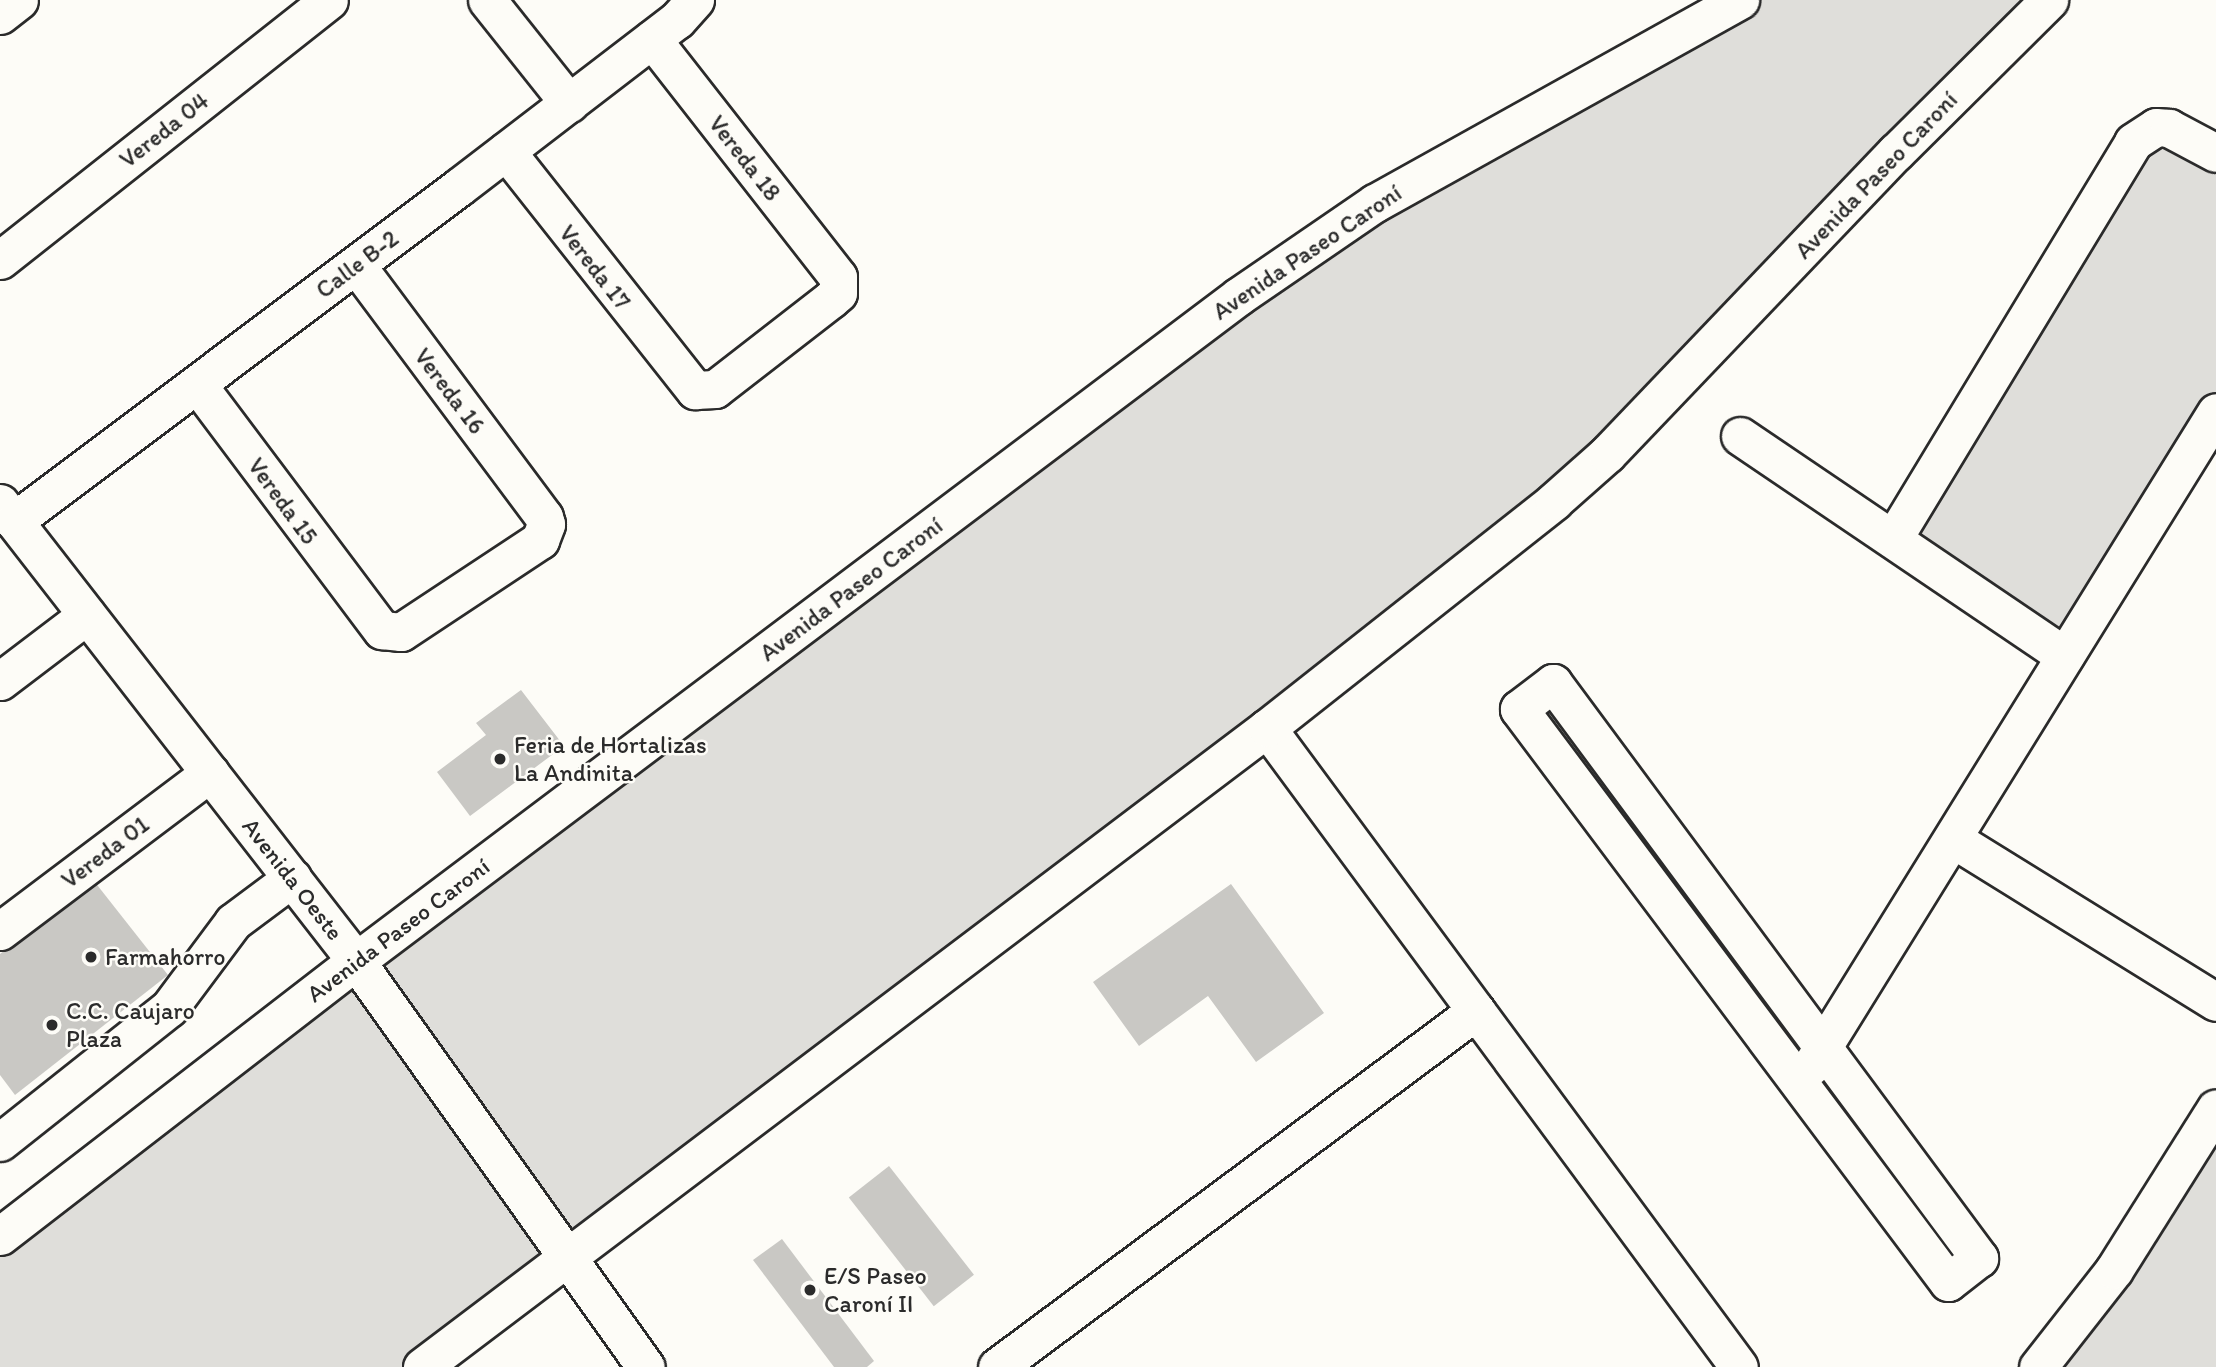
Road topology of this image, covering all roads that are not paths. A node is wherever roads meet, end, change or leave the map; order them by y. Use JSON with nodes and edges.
{"nodes":[{"id":1,"x":19,"y":0,"type":"edge"},
{"id":2,"x":329,"y":0,"type":"edge"},
{"id":3,"x":487,"y":0,"type":"edge"},
{"id":4,"x":695,"y":0,"type":"edge"},
{"id":5,"x":1740,"y":0,"type":"edge"},
{"id":6,"x":2049,"y":0,"type":"edge"},
{"id":7,"x":0,"y":15,"type":"edge"},
{"id":8,"x":652,"y":39,"type":"junction"},
{"id":9,"x":569,"y":103,"type":"junction"},
{"id":10,"x":506,"y":151,"type":"junction"},
{"id":11,"x":2216,"y":153,"type":"edge"},
{"id":12,"x":0,"y":260,"type":"edge"},
{"id":13,"x":356,"y":265,"type":"junction"},
{"id":14,"x":684,"y":383,"type":"joint"},
{"id":15,"x":197,"y":384,"type":"junction"},
{"id":16,"x":2216,"y":412,"type":"edge"},
{"id":17,"x":1741,"y":436,"type":"dead end"},
{"id":18,"x":7,"y":512,"type":"edge"},
{"id":19,"x":1893,"y":539,"type":"junction"},
{"id":20,"x":87,"y":615,"type":"junction"},
{"id":21,"x":369,"y":617,"type":"joint"},
{"id":22,"x":2065,"y":656,"type":"junction"},
{"id":23,"x":0,"y":681,"type":"edge"},
{"id":24,"x":1267,"y":728,"type":"junction"},
{"id":25,"x":210,"y":773,"type":"junction"},
{"id":26,"x":1953,"y":839,"type":"junction"},
{"id":27,"x":292,"y":878,"type":"junction"},
{"id":28,"x":0,"y":931,"type":"edge"},
{"id":29,"x":356,"y":961,"type":"junction"},
{"id":30,"x":2216,"y":1002,"type":"edge"},
{"id":31,"x":1476,"y":1011,"type":"junction"},
{"id":32,"x":1822,"y":1048,"type":"junction"},
{"id":33,"x":1800,"y":1083,"type":"junction"},
{"id":34,"x":2216,"y":1108,"type":"edge"},
{"id":35,"x":0,"y":1142,"type":"edge"},
{"id":36,"x":0,"y":1236,"type":"edge"},
{"id":37,"x":563,"y":1256,"type":"junction"},
{"id":38,"x":422,"y":1367,"type":"edge"},
{"id":39,"x":646,"y":1367,"type":"edge"},
{"id":40,"x":997,"y":1367,"type":"edge"},
{"id":41,"x":1739,"y":1367,"type":"edge"},
{"id":42,"x":2038,"y":1367,"type":"edge"}],
"edges":[{"from":1,"to":7,"type":"street"},
{"from":2,"to":12,"type":"street","name":"Vereda 04"},
{"from":3,"to":9,"type":"street"},
{"from":4,"to":8,"type":"street","name":"Calle B-2"},
{"from":5,"to":29,"type":"street","name":"Avenida Paseo Caroní"},
{"from":6,"to":24,"type":"street","name":"Avenida Paseo Caroní"},
{"from":8,"to":9,"type":"street","name":"Calle B-2"},
{"from":8,"to":14,"type":"street","name":"Vereda 18"},
{"from":9,"to":10,"type":"street","name":"Calle B-2"},
{"from":10,"to":13,"type":"street","name":"Calle B-2"},
{"from":10,"to":14,"type":"street","name":"Vereda 17"},
{"from":11,"to":19,"type":"street"},
{"from":13,"to":15,"type":"street","name":"Calle B-2"},
{"from":13,"to":21,"type":"street","name":"Vereda 16"},
{"from":15,"to":18,"type":"street","name":"Calle B-2"},
{"from":15,"to":21,"type":"street","name":"Vereda 15"},
{"from":16,"to":22,"type":"street"},
{"from":17,"to":19,"type":"street"},
{"from":18,"to":20,"type":"street","name":"Avenida Oeste"},
{"from":19,"to":22,"type":"street"},
{"from":20,"to":23,"type":"street"},
{"from":20,"to":25,"type":"street","name":"Avenida Oeste"},
{"from":22,"to":26,"type":"street"},
{"from":24,"to":31,"type":"street"},
{"from":24,"to":37,"type":"street","name":"Avenida Paseo Caroní"},
{"from":25,"to":27,"type":"street","name":"Avenida Oeste"},
{"from":25,"to":28,"type":"street","name":"Vereda 01"},
{"from":26,"to":30,"type":"street"},
{"from":26,"to":32,"type":"street"},
{"from":27,"to":29,"type":"street","name":"Avenida Oeste"},
{"from":27,"to":35,"type":"street"},
{"from":29,"to":36,"type":"street","name":"Avenida Paseo Caroní"},
{"from":29,"to":37,"type":"street","name":"Avenida Oeste"},
{"from":31,"to":40,"type":"street"},
{"from":31,"to":41,"type":"street"},
{"from":32,"to":33,"type":"street"},
{"from":32,"to":33,"type":"street"},
{"from":32,"to":33,"type":"street"},
{"from":34,"to":42,"type":"street"},
{"from":37,"to":38,"type":"street","name":"Avenida Paseo Caroní"},
{"from":37,"to":39,"type":"street","name":"Avenida Oeste"}]}
